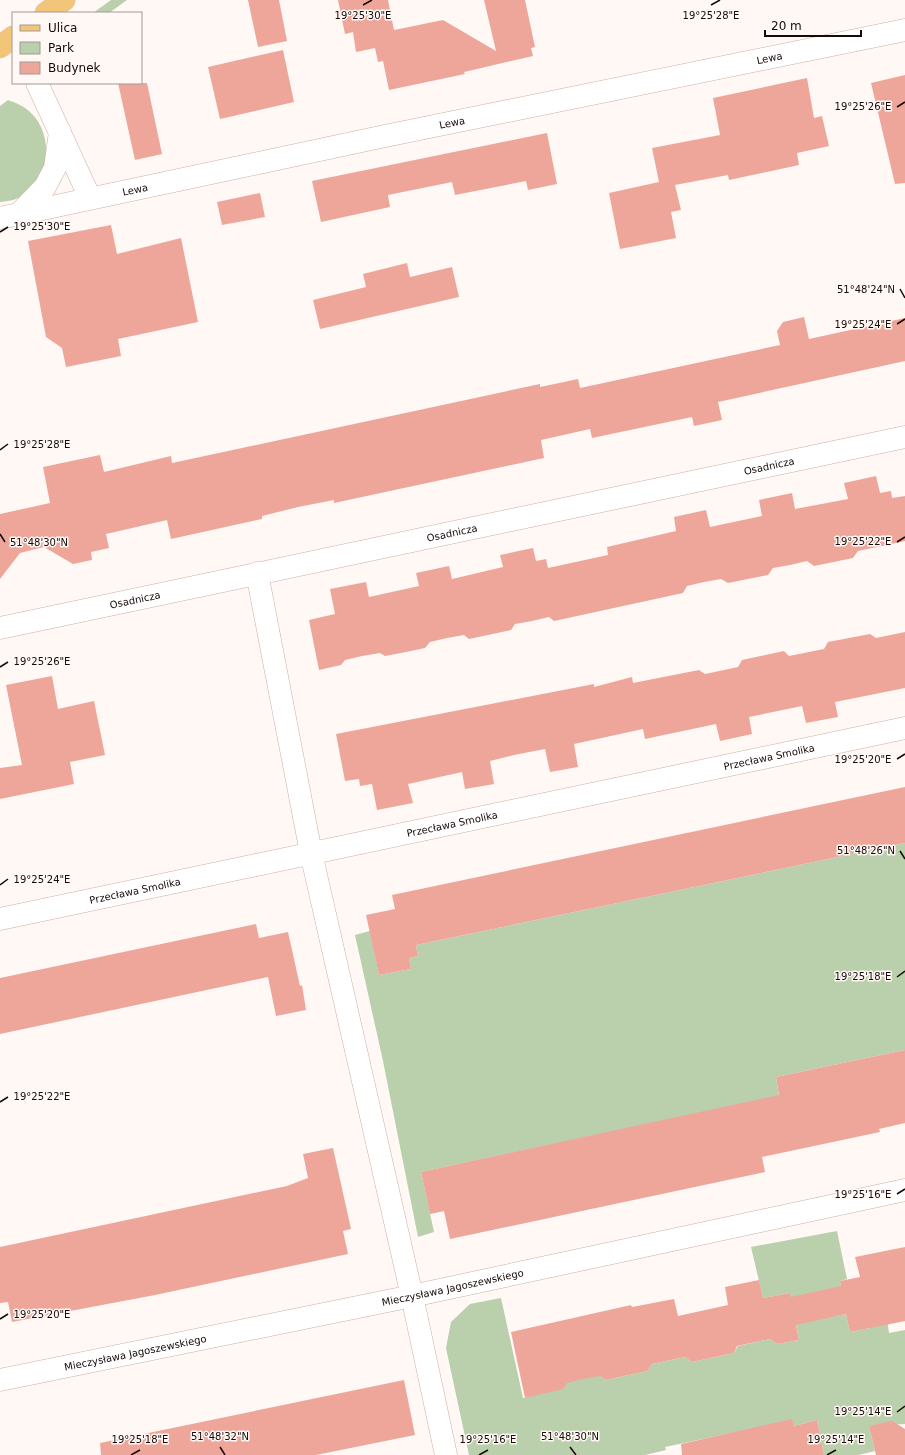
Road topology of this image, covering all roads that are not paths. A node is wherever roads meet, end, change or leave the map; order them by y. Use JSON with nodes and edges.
{"nodes":[{"id":1,"x":64,"y":0,"type":"edge"},
{"id":2,"x":47,"y":12,"type":"edge"},
{"id":3,"x":905,"y":30,"type":"edge"},
{"id":4,"x":12,"y":38,"type":"edge"},
{"id":5,"x":0,"y":47,"type":"edge"},
{"id":6,"x":37,"y":84,"type":"edge"},
{"id":7,"x":60,"y":132,"type":"junction"},
{"id":8,"x":90,"y":198,"type":"junction"},
{"id":9,"x":9,"y":216,"type":"edge"},
{"id":10,"x":905,"y":437,"type":"edge"},
{"id":11,"x":257,"y":573,"type":"junction"},
{"id":12,"x":0,"y":628,"type":"edge"},
{"id":13,"x":905,"y":728,"type":"edge"},
{"id":14,"x":311,"y":853,"type":"junction"},
{"id":15,"x":0,"y":920,"type":"edge"},
{"id":16,"x":905,"y":1190,"type":"edge"},
{"id":17,"x":412,"y":1296,"type":"junction"},
{"id":18,"x":0,"y":1380,"type":"edge"},
{"id":19,"x":446,"y":1455,"type":"edge"}],
"edges":[{"from":1,"to":2,"type":"main road"},
{"from":3,"to":8,"type":"street","name":"Lewa"},
{"from":4,"to":5,"type":"main road"},
{"from":6,"to":7,"type":"street"},
{"from":7,"to":8,"type":"street"},
{"from":7,"to":9,"type":"street"},
{"from":8,"to":9,"type":"street","name":"Lewa"},
{"from":10,"to":11,"type":"street","name":"Osadnicza"},
{"from":11,"to":12,"type":"street","name":"Osadnicza"},
{"from":11,"to":14,"type":"street"},
{"from":13,"to":14,"type":"street","name":"Przecława Smolika"},
{"from":14,"to":15,"type":"street","name":"Przecława Smolika"},
{"from":14,"to":17,"type":"street"},
{"from":16,"to":17,"type":"street","name":"Mieczysława Jagoszewskiego"},
{"from":17,"to":18,"type":"street","name":"Mieczysława Jagoszewskiego"},
{"from":17,"to":19,"type":"street"}]}
